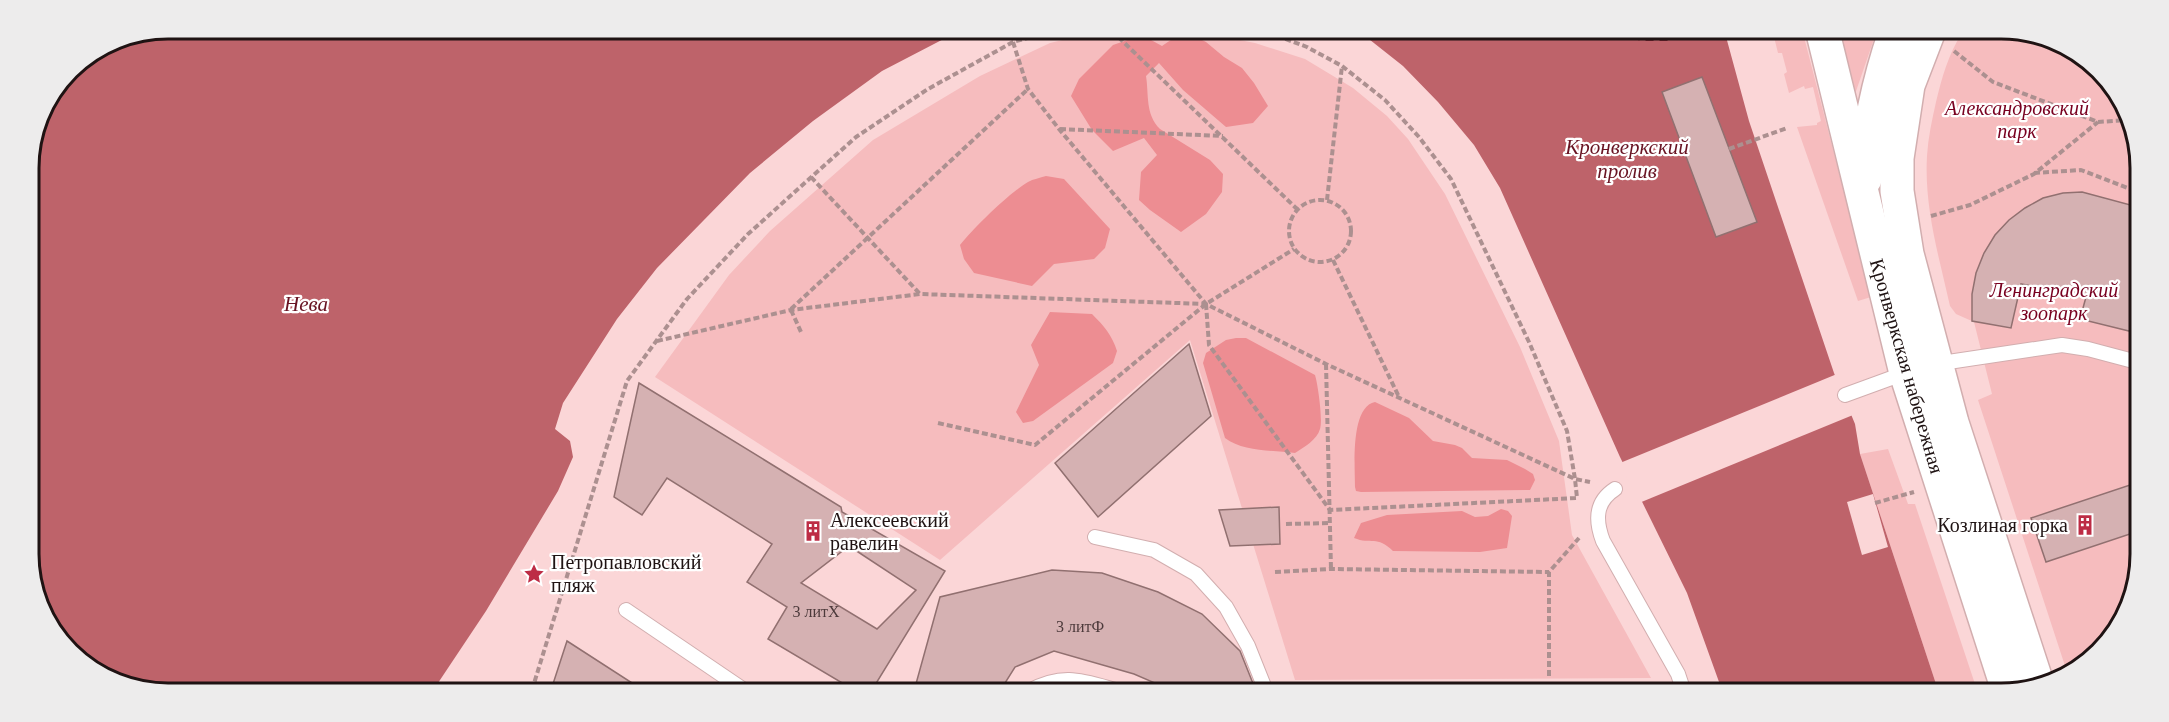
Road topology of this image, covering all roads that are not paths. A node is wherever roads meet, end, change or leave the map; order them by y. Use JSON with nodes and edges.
{"nodes":[{"id":1,"x":1824,"y":39,"type":"edge"},
{"id":2,"x":1893,"y":39,"type":"edge"},
{"id":3,"x":1937,"y":39,"type":"edge"},
{"id":4,"x":1864,"y":208,"type":"junction"},
{"id":5,"x":2130,"y":360,"type":"edge"},
{"id":6,"x":1920,"y":369,"type":"junction"},
{"id":7,"x":1845,"y":395,"type":"dead end"},
{"id":8,"x":1615,"y":489,"type":"dead end"},
{"id":9,"x":1095,"y":537,"type":"dead end"},
{"id":10,"x":626,"y":610,"type":"dead end"},
{"id":11,"x":2035,"y":679,"type":"edge"},
{"id":12,"x":734,"y":683,"type":"edge"},
{"id":13,"x":1045,"y":683,"type":"edge"},
{"id":14,"x":1088,"y":683,"type":"edge"},
{"id":15,"x":1263,"y":683,"type":"edge"},
{"id":16,"x":1681,"y":683,"type":"edge"},
{"id":17,"x":2006,"y":683,"type":"edge"}],
"edges":[{"from":1,"to":4,"type":"main road","name":"Кронверкская набережная"},
{"from":2,"to":4,"type":"main road"},
{"from":3,"to":6,"type":"main road","name":"Кронверкская набережная"},
{"from":4,"to":6,"type":"main road","name":"Кронверкская набережная"},
{"from":5,"to":6,"type":"lane"},
{"from":6,"to":7,"type":"lane"},
{"from":6,"to":11,"type":"main road","name":"Кронверкская набережная"},
{"from":6,"to":17,"type":"main road","name":"Кронверкская набережная"},
{"from":8,"to":16,"type":"lane"},
{"from":9,"to":15,"type":"lane"},
{"from":10,"to":12,"type":"lane"},
{"from":13,"to":14,"type":"lane"}]}
